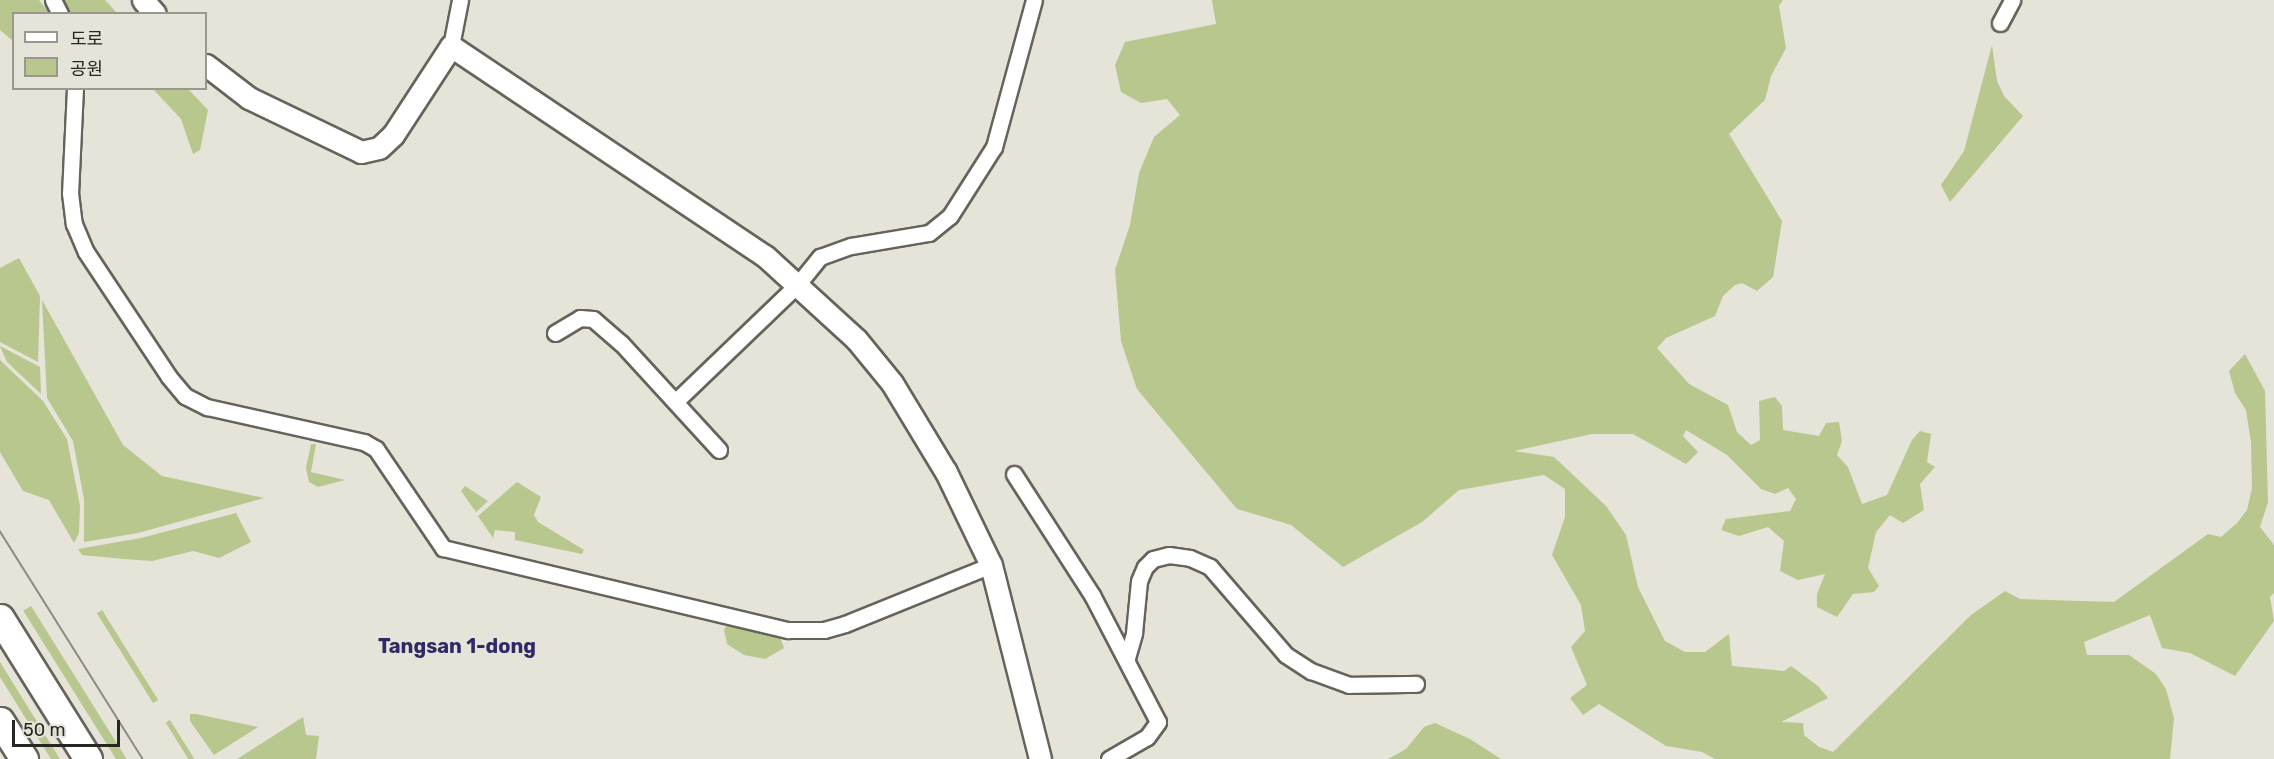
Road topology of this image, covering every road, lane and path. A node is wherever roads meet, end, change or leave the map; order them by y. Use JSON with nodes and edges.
{"nodes":[{"id":1,"x":143,"y":0,"type":"edge"},
{"id":2,"x":460,"y":0,"type":"edge"},
{"id":3,"x":1034,"y":0,"type":"edge"},
{"id":4,"x":2012,"y":0,"type":"edge"},
{"id":5,"x":153,"y":12,"type":"edge"},
{"id":6,"x":2000,"y":22,"type":"dead end"},
{"id":7,"x":451,"y":46,"type":"junction"},
{"id":8,"x":207,"y":66,"type":"edge"},
{"id":9,"x":75,"y":90,"type":"edge"},
{"id":10,"x":798,"y":284,"type":"junction"},
{"id":11,"x":555,"y":333,"type":"dead end"},
{"id":12,"x":676,"y":401,"type":"junction"},
{"id":13,"x":719,"y":450,"type":"dead end"},
{"id":14,"x":1014,"y":474,"type":"dead end"},
{"id":15,"x":990,"y":565,"type":"junction"},
{"id":16,"x":0,"y":618,"type":"edge"},
{"id":17,"x":1127,"y":658,"type":"junction"},
{"id":18,"x":1416,"y":684,"type":"dead end"},
{"id":19,"x":0,"y":721,"type":"edge"},
{"id":20,"x":24,"y":759,"type":"edge"},
{"id":21,"x":88,"y":759,"type":"edge"},
{"id":22,"x":1040,"y":759,"type":"edge"},
{"id":23,"x":1109,"y":759,"type":"edge"}],
"edges":[{"from":1,"to":5,"type":"street"},
{"from":2,"to":7,"type":"street"},
{"from":3,"to":10,"type":"street"},
{"from":4,"to":6,"type":"street"},
{"from":7,"to":8,"type":"street"},
{"from":7,"to":10,"type":"street"},
{"from":9,"to":15,"type":"street"},
{"from":10,"to":12,"type":"street"},
{"from":10,"to":15,"type":"street"},
{"from":11,"to":12,"type":"street"},
{"from":12,"to":13,"type":"street"},
{"from":14,"to":17,"type":"street"},
{"from":15,"to":22,"type":"street"},
{"from":16,"to":21,"type":"highway"},
{"from":17,"to":18,"type":"street"},
{"from":17,"to":23,"type":"street"},
{"from":19,"to":20,"type":"highway"}]}
